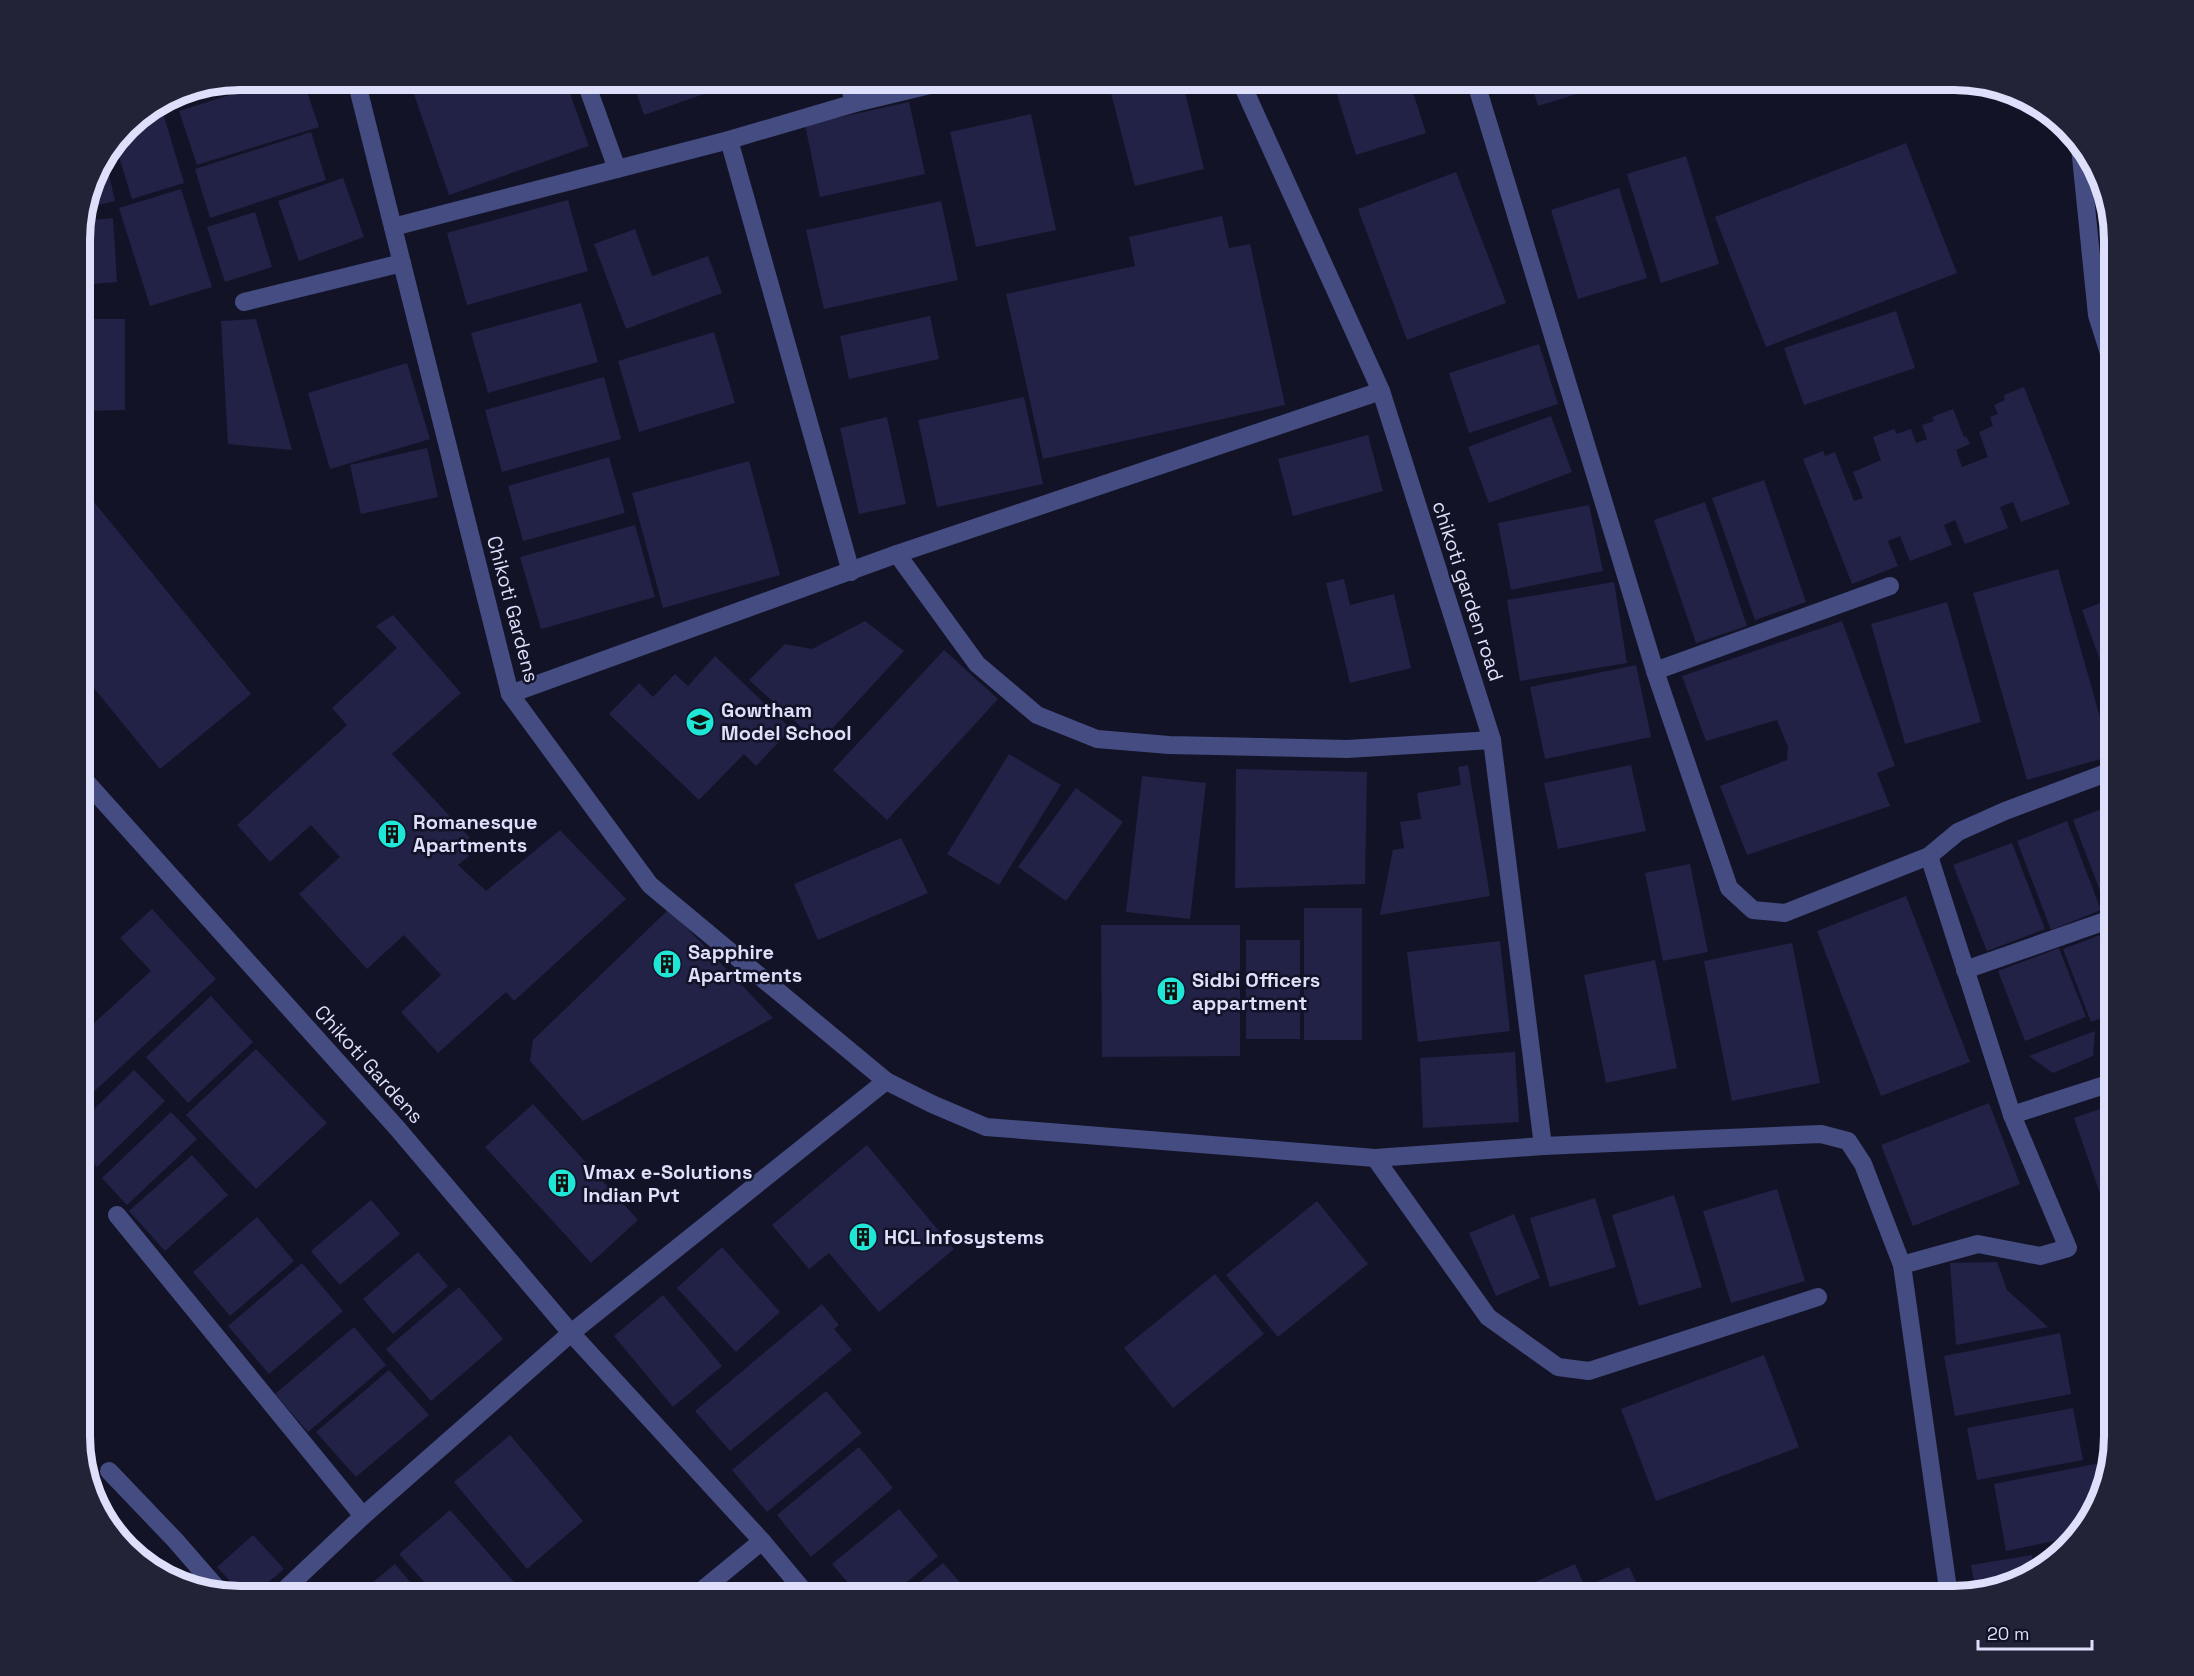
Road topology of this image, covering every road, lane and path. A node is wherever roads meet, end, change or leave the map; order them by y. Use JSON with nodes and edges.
{"nodes":[{"id":1,"x":359,"y":90,"type":"edge"},
{"id":2,"x":589,"y":90,"type":"edge"},
{"id":3,"x":850,"y":90,"type":"edge"},
{"id":4,"x":909,"y":90,"type":"edge"},
{"id":5,"x":1245,"y":90,"type":"edge"},
{"id":6,"x":1478,"y":90,"type":"edge"},
{"id":7,"x":855,"y":103,"type":"junction"},
{"id":8,"x":729,"y":140,"type":"junction"},
{"id":9,"x":2081,"y":160,"type":"edge"},
{"id":10,"x":617,"y":170,"type":"junction"},
{"id":11,"x":393,"y":227,"type":"junction"},
{"id":12,"x":402,"y":263,"type":"junction"},
{"id":13,"x":244,"y":302,"type":"dead end"},
{"id":14,"x":2104,"y":336,"type":"edge"},
{"id":15,"x":1381,"y":391,"type":"junction"},
{"id":16,"x":897,"y":554,"type":"junction"},
{"id":17,"x":851,"y":572,"type":"junction"},
{"id":18,"x":1890,"y":586,"type":"dead end"},
{"id":19,"x":1654,"y":671,"type":"junction"},
{"id":20,"x":510,"y":694,"type":"junction"},
{"id":21,"x":1492,"y":740,"type":"junction"},
{"id":22,"x":2104,"y":774,"type":"edge"},
{"id":23,"x":90,"y":786,"type":"edge"},
{"id":24,"x":1929,"y":856,"type":"junction"},
{"id":25,"x":2104,"y":922,"type":"edge"},
{"id":26,"x":1965,"y":970,"type":"junction"},
{"id":27,"x":886,"y":1081,"type":"junction"},
{"id":28,"x":2104,"y":1085,"type":"edge"},
{"id":29,"x":2012,"y":1114,"type":"junction"},
{"id":30,"x":1543,"y":1146,"type":"junction"},
{"id":31,"x":1375,"y":1158,"type":"junction"},
{"id":32,"x":117,"y":1215,"type":"dead end"},
{"id":33,"x":1902,"y":1265,"type":"junction"},
{"id":34,"x":1818,"y":1298,"type":"dead end"},
{"id":35,"x":571,"y":1334,"type":"junction"},
{"id":36,"x":109,"y":1471,"type":"dead end"},
{"id":37,"x":363,"y":1516,"type":"junction"},
{"id":38,"x":762,"y":1541,"type":"junction"},
{"id":39,"x":213,"y":1583,"type":"edge"},
{"id":40,"x":289,"y":1586,"type":"edge"},
{"id":41,"x":706,"y":1586,"type":"edge"},
{"id":42,"x":800,"y":1586,"type":"edge"},
{"id":43,"x":1948,"y":1586,"type":"edge"}],
"edges":[{"from":1,"to":11,"type":"street","name":"Chikoti Gardens"},
{"from":2,"to":10,"type":"street"},
{"from":3,"to":7,"type":"street"},
{"from":4,"to":7,"type":"street"},
{"from":5,"to":15,"type":"street","name":"chikoti garden road"},
{"from":6,"to":19,"type":"street"},
{"from":7,"to":8,"type":"street"},
{"from":8,"to":10,"type":"street"},
{"from":8,"to":17,"type":"street"},
{"from":9,"to":14,"type":"street"},
{"from":10,"to":11,"type":"street"},
{"from":11,"to":12,"type":"street","name":"Chikoti Gardens"},
{"from":12,"to":13,"type":"street"},
{"from":12,"to":20,"type":"street","name":"Chikoti Gardens"},
{"from":15,"to":16,"type":"street"},
{"from":15,"to":21,"type":"street","name":"chikoti garden road"},
{"from":16,"to":17,"type":"street"},
{"from":16,"to":21,"type":"street"},
{"from":17,"to":20,"type":"street"},
{"from":18,"to":19,"type":"street"},
{"from":19,"to":24,"type":"street"},
{"from":20,"to":27,"type":"street","name":"Chikoti Gardens"},
{"from":21,"to":30,"type":"street","name":"chikoti garden road"},
{"from":22,"to":24,"type":"street"},
{"from":23,"to":35,"type":"street","name":"Chikoti Gardens"},
{"from":24,"to":26,"type":"street"},
{"from":25,"to":26,"type":"street"},
{"from":26,"to":29,"type":"street"},
{"from":27,"to":31,"type":"street","name":"Chikoti Gardens"},
{"from":27,"to":35,"type":"street"},
{"from":28,"to":29,"type":"street"},
{"from":29,"to":33,"type":"street"},
{"from":30,"to":31,"type":"street","name":"Chikoti Gardens"},
{"from":30,"to":33,"type":"street","name":"Chikoti Gardens"},
{"from":31,"to":34,"type":"street"},
{"from":32,"to":37,"type":"street"},
{"from":33,"to":43,"type":"street","name":"Chikoti Gardens"},
{"from":35,"to":37,"type":"street"},
{"from":35,"to":38,"type":"street","name":"Chikoti Gardens"},
{"from":36,"to":39,"type":"street"},
{"from":37,"to":40,"type":"street"},
{"from":38,"to":41,"type":"street"},
{"from":38,"to":42,"type":"street","name":"Chikoti Gardens"}]}
